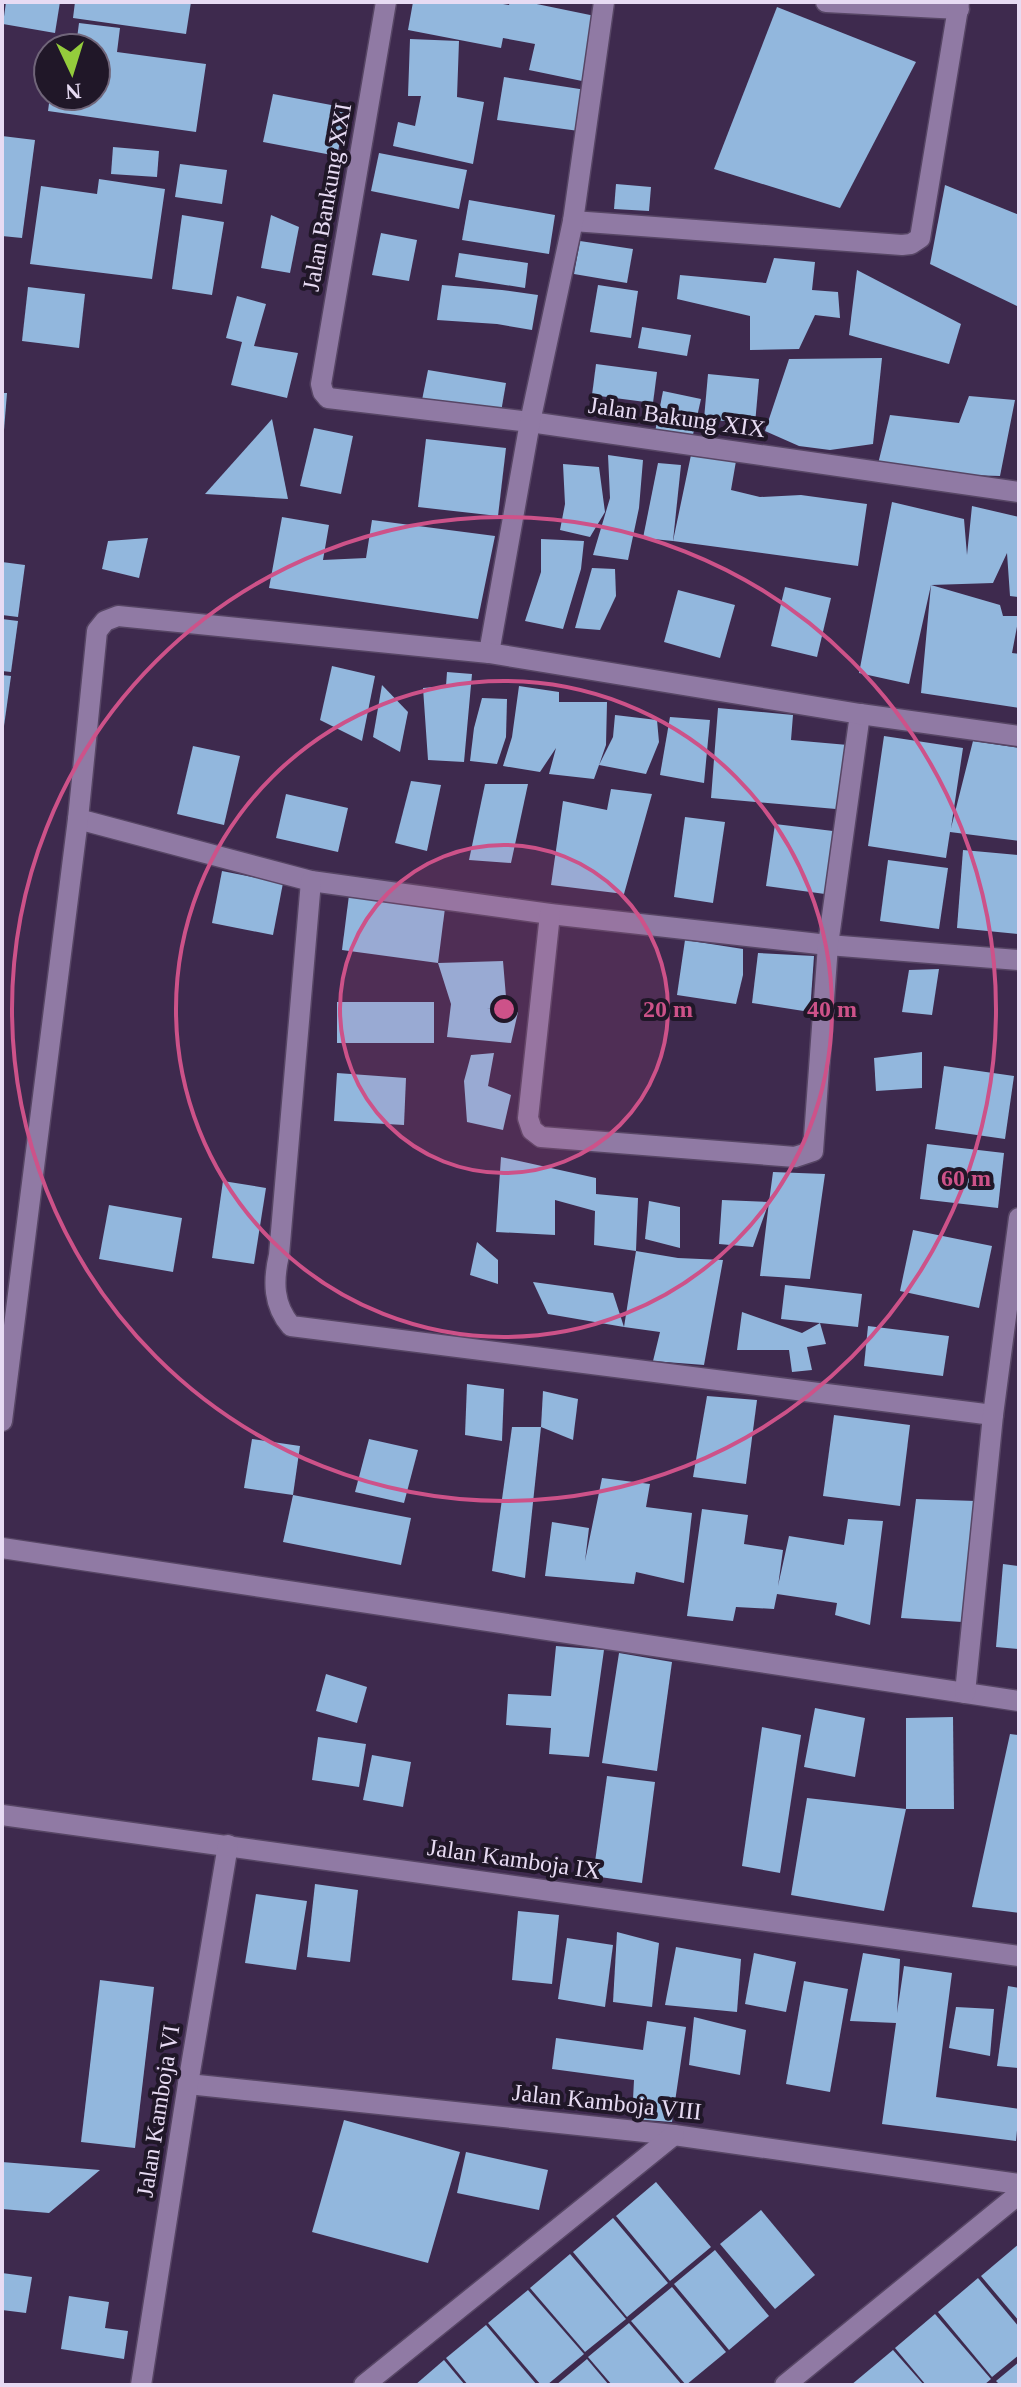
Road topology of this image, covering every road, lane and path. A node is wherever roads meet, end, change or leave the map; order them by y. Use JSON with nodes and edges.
{"nodes":[{"id":1,"x":386,"y":2,"type":"edge"},
{"id":2,"x":604,"y":2,"type":"edge"},
{"id":3,"x":826,"y":2,"type":"edge"},
{"id":4,"x":959,"y":6,"type":"edge"},
{"id":5,"x":573,"y":221,"type":"junction"},
{"id":6,"x":328,"y":398,"type":"joint"},
{"id":7,"x":530,"y":422,"type":"junction"},
{"id":8,"x":1019,"y":492,"type":"edge"},
{"id":9,"x":489,"y":653,"type":"junction"},
{"id":10,"x":860,"y":714,"type":"junction"},
{"id":11,"x":1019,"y":736,"type":"edge"},
{"id":12,"x":78,"y":819,"type":"junction"},
{"id":13,"x":311,"y":881,"type":"junction"},
{"id":14,"x":550,"y":914,"type":"junction"},
{"id":15,"x":828,"y":945,"type":"junction"},
{"id":16,"x":1019,"y":960,"type":"edge"},
{"id":17,"x":1019,"y":1218,"type":"edge"},
{"id":18,"x":993,"y":1415,"type":"junction"},
{"id":19,"x":2,"y":1421,"type":"edge"},
{"id":20,"x":2,"y":1548,"type":"edge"},
{"id":21,"x":965,"y":1693,"type":"junction"},
{"id":22,"x":1019,"y":1701,"type":"edge"},
{"id":23,"x":2,"y":1815,"type":"edge"},
{"id":24,"x":228,"y":1845,"type":"junction"},
{"id":25,"x":1019,"y":1956,"type":"edge"},
{"id":26,"x":188,"y":2084,"type":"junction"},
{"id":27,"x":674,"y":2135,"type":"junction"},
{"id":28,"x":1019,"y":2184,"type":"edge"},
{"id":29,"x":1019,"y":2194,"type":"edge"},
{"id":30,"x":141,"y":2385,"type":"edge"},
{"id":31,"x":364,"y":2385,"type":"edge"},
{"id":32,"x":785,"y":2385,"type":"edge"}],
"edges":[{"from":1,"to":6,"type":"street","name":"Jalan Bankung XXI"},
{"from":2,"to":5,"type":"street"},
{"from":3,"to":4,"type":"street"},
{"from":4,"to":5,"type":"street"},
{"from":5,"to":7,"type":"street"},
{"from":6,"to":7,"type":"street","name":"Jalan Bakung XIX"},
{"from":7,"to":8,"type":"street","name":"Jalan Bakung XIX"},
{"from":7,"to":9,"type":"street"},
{"from":9,"to":10,"type":"street"},
{"from":9,"to":12,"type":"street"},
{"from":10,"to":11,"type":"street"},
{"from":10,"to":15,"type":"street"},
{"from":12,"to":13,"type":"street"},
{"from":12,"to":19,"type":"street"},
{"from":13,"to":14,"type":"street"},
{"from":13,"to":18,"type":"street"},
{"from":14,"to":15,"type":"street"},
{"from":14,"to":15,"type":"street"},
{"from":15,"to":16,"type":"street"},
{"from":17,"to":18,"type":"street"},
{"from":18,"to":21,"type":"street"},
{"from":20,"to":21,"type":"street"},
{"from":21,"to":22,"type":"street"},
{"from":23,"to":24,"type":"street","name":"Jalan Kamboja IX"},
{"from":24,"to":25,"type":"street","name":"Jalan Kamboja IX"},
{"from":24,"to":26,"type":"street","name":"Jalan Kamboja VI"},
{"from":26,"to":27,"type":"street","name":"Jalan Kamboja VIII"},
{"from":26,"to":30,"type":"street","name":"Jalan Kamboja VI"},
{"from":27,"to":28,"type":"street","name":"Jalan Kamboja VIII"},
{"from":27,"to":31,"type":"street"},
{"from":29,"to":32,"type":"street"}]}
